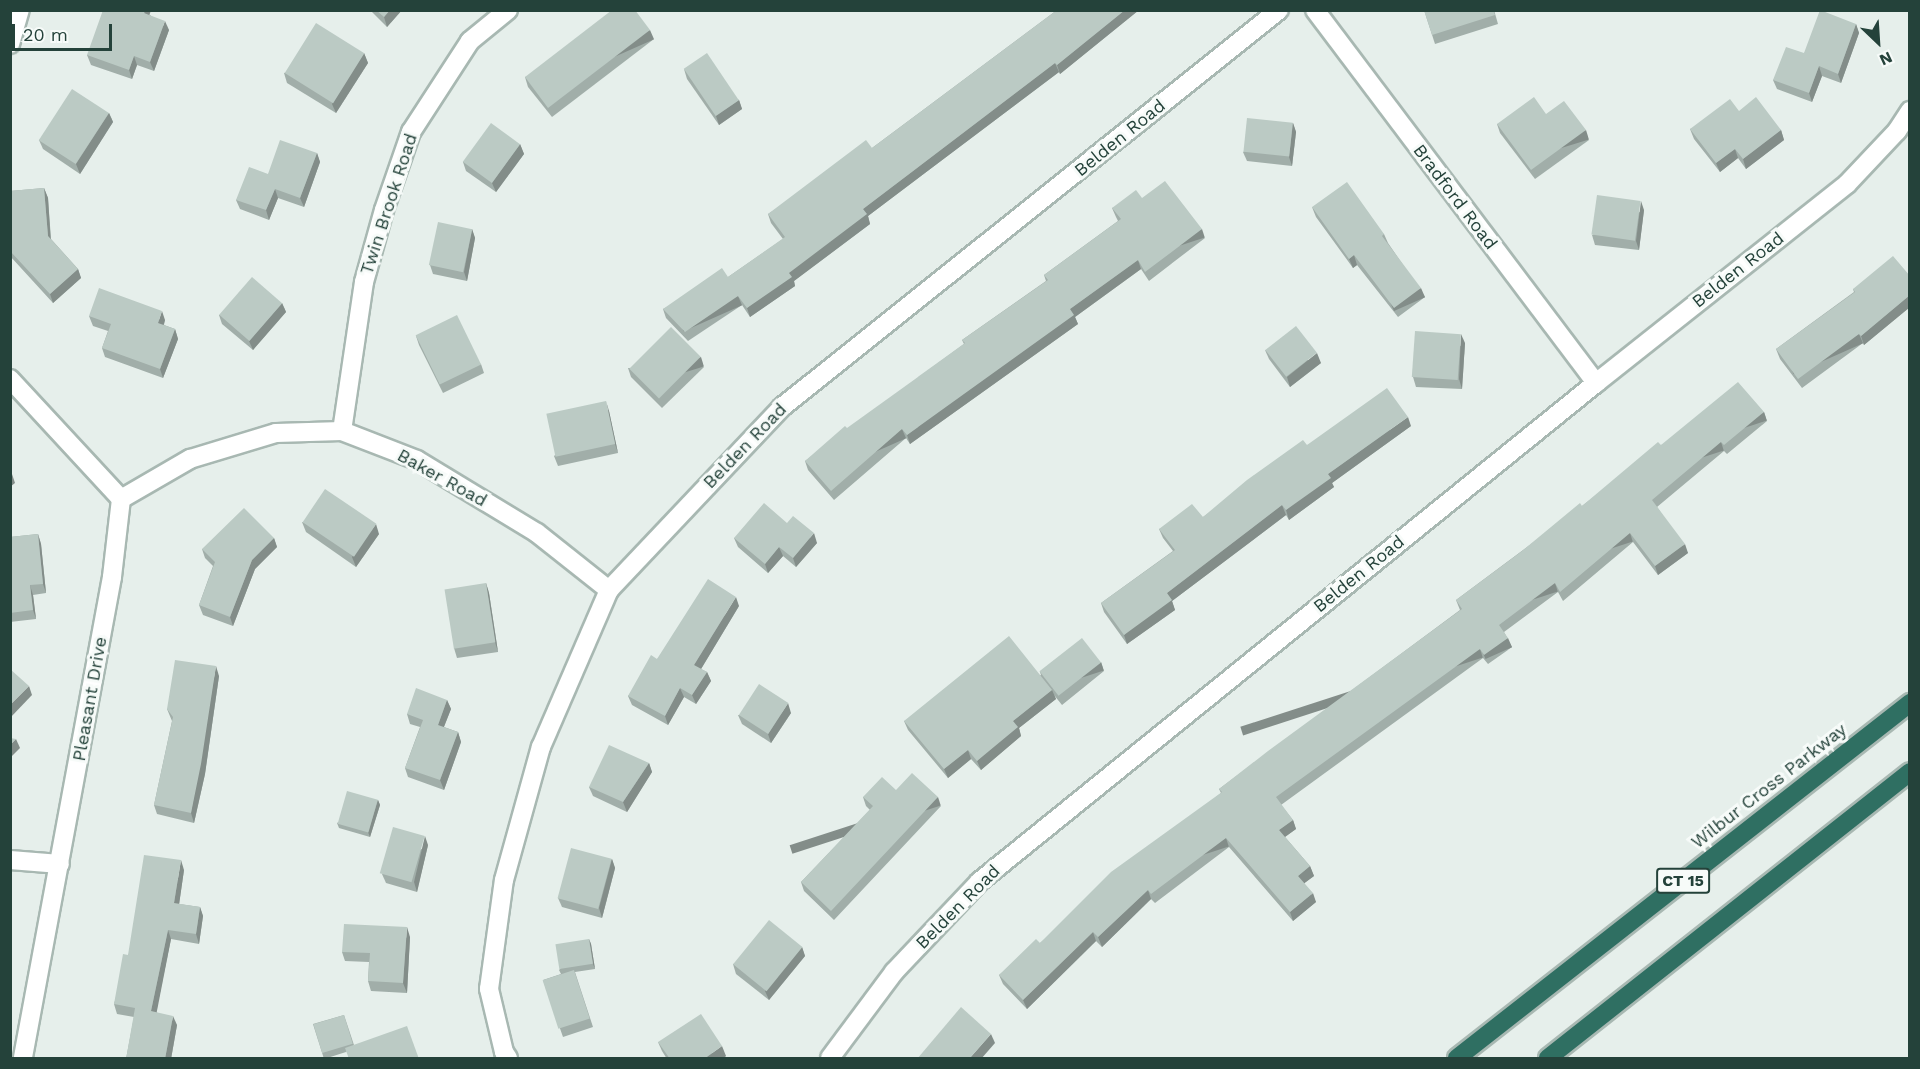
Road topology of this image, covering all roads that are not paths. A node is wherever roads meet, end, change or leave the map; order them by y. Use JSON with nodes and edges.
{"nodes":[{"id":1,"x":21,"y":10,"type":"edge"},
{"id":2,"x":508,"y":10,"type":"edge"},
{"id":3,"x":1279,"y":10,"type":"edge"},
{"id":4,"x":1315,"y":10,"type":"edge"},
{"id":5,"x":10,"y":44,"type":"edge"},
{"id":6,"x":1910,"y":111,"type":"edge"},
{"id":7,"x":10,"y":379,"type":"edge"},
{"id":8,"x":1596,"y":382,"type":"junction"},
{"id":9,"x":342,"y":431,"type":"junction"},
{"id":10,"x":121,"y":499,"type":"junction"},
{"id":11,"x":609,"y":590,"type":"junction"},
{"id":12,"x":1910,"y":703,"type":"edge"},
{"id":13,"x":1910,"y":772,"type":"edge"},
{"id":14,"x":10,"y":860,"type":"edge"},
{"id":15,"x":60,"y":864,"type":"junction"},
{"id":16,"x":23,"y":1059,"type":"edge"},
{"id":17,"x":508,"y":1059,"type":"edge"},
{"id":18,"x":830,"y":1059,"type":"edge"},
{"id":19,"x":1457,"y":1059,"type":"edge"},
{"id":20,"x":1548,"y":1059,"type":"edge"}],
"edges":[{"from":1,"to":5,"type":"street"},
{"from":2,"to":9,"type":"street","name":"Twin Brook Road"},
{"from":3,"to":11,"type":"street","name":"Belden Road"},
{"from":4,"to":8,"type":"street","name":"Bradford Road"},
{"from":6,"to":8,"type":"street","name":"Belden Road"},
{"from":7,"to":10,"type":"street"},
{"from":8,"to":18,"type":"street","name":"Belden Road"},
{"from":9,"to":10,"type":"street","name":"Baker Road"},
{"from":9,"to":11,"type":"street","name":"Baker Road"},
{"from":10,"to":15,"type":"street","name":"Pleasant Drive"},
{"from":11,"to":17,"type":"street","name":"Belden Road"},
{"from":12,"to":19,"type":"highway","name":"Wilbur Cross Parkway","number":"CT 15"},
{"from":13,"to":20,"type":"highway"},
{"from":14,"to":15,"type":"street"},
{"from":15,"to":16,"type":"street","name":"Pleasant Drive"}]}
